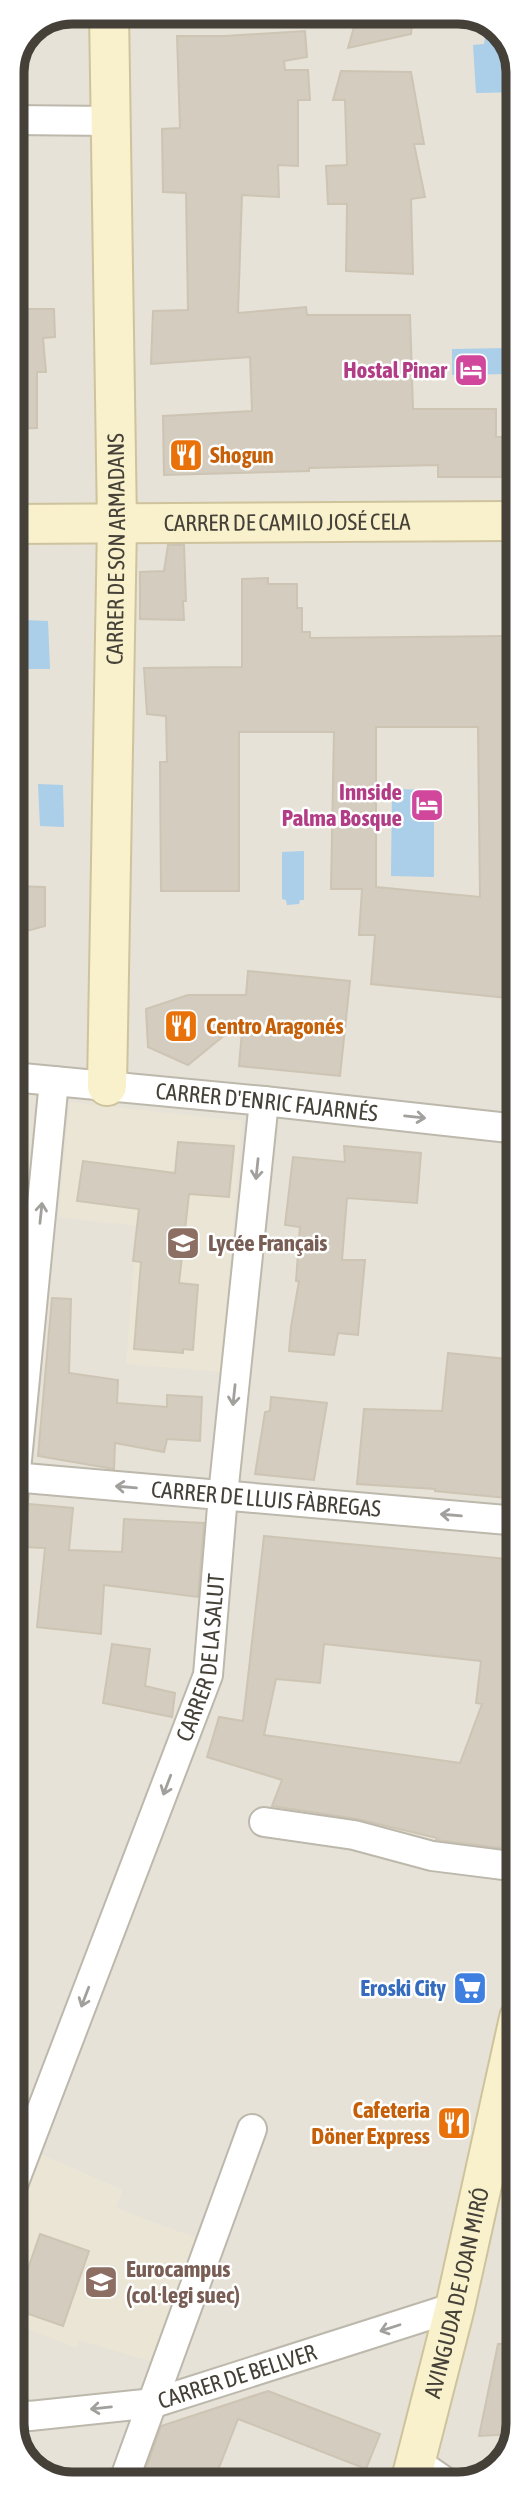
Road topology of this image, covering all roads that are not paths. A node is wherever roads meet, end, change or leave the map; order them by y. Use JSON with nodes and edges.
{"nodes":[{"id":1,"x":109,"y":24,"type":"edge"},
{"id":2,"x":25,"y":120,"type":"edge"},
{"id":3,"x":111,"y":121,"type":"junction"},
{"id":4,"x":506,"y":521,"type":"edge"},
{"id":5,"x":25,"y":524,"type":"edge"},
{"id":6,"x":117,"y":524,"type":"junction"},
{"id":7,"x":25,"y":1078,"type":"edge"},
{"id":8,"x":54,"y":1081,"type":"junction"},
{"id":9,"x":107,"y":1086,"type":"junction"},
{"id":10,"x":264,"y":1101,"type":"junction"},
{"id":11,"x":506,"y":1128,"type":"edge"},
{"id":12,"x":25,"y":1374,"type":"edge"},
{"id":13,"x":25,"y":1486,"type":"edge"},
{"id":14,"x":223,"y":1495,"type":"junction"},
{"id":15,"x":506,"y":1520,"type":"edge"},
{"id":16,"x":264,"y":1822,"type":"dead end"},
{"id":17,"x":506,"y":1865,"type":"edge"},
{"id":18,"x":506,"y":2077,"type":"edge"},
{"id":19,"x":252,"y":2129,"type":"dead end"},
{"id":20,"x":25,"y":2154,"type":"edge"},
{"id":21,"x":455,"y":2307,"type":"junction"},
{"id":22,"x":154,"y":2403,"type":"junction"},
{"id":23,"x":25,"y":2415,"type":"edge"},
{"id":24,"x":128,"y":2471,"type":"edge"},
{"id":25,"x":413,"y":2471,"type":"edge"}],
"edges":[{"from":1,"to":3,"type":"street","name":"CARRER DE SON ARMADANS"},
{"from":2,"to":3,"type":"street"},
{"from":3,"to":6,"type":"street","name":"CARRER DE SON ARMADANS"},
{"from":4,"to":6,"type":"street","name":"CARRER DE CAMILO JOSÉ CELA"},
{"from":5,"to":6,"type":"street","name":"CARRER DE CAMILO JOSÉ CELA"},
{"from":6,"to":9,"type":"street","name":"CARRER DE SON ARMADANS"},
{"from":7,"to":8,"type":"street","name":"CARRER D'ENRIC FAJARNÉS"},
{"from":8,"to":9,"type":"street","name":"CARRER D'ENRIC FAJARNÉS"},
{"from":12,"to":8,"type":"street","one_way":true},
{"from":9,"to":10,"type":"street","name":"CARRER D'ENRIC FAJARNÉS"},
{"from":10,"to":11,"type":"street","name":"CARRER D'ENRIC FAJARNÉS","one_way":true},
{"from":10,"to":14,"type":"street","name":"CARRER DE LA SALUT","one_way":true},
{"from":14,"to":13,"type":"street","name":"CARRER DE LLUIS FÀBREGAS","one_way":true},
{"from":15,"to":14,"type":"street","name":"CARRER DE LLUIS FÀBREGAS","one_way":true},
{"from":14,"to":20,"type":"street","name":"CARRER DE LA SALUT","one_way":true},
{"from":16,"to":17,"type":"street"},
{"from":18,"to":21,"type":"street","name":"AVINGUDA DE JOAN MIRÓ"},
{"from":19,"to":22,"type":"street"},
{"from":21,"to":22,"type":"street","name":"CARRER DE BELLVER","one_way":true},
{"from":21,"to":25,"type":"street","name":"AVINGUDA DE JOAN MIRÓ"},
{"from":22,"to":23,"type":"street","name":"CARRER DE BELLVER","one_way":true},
{"from":22,"to":24,"type":"street"}]}
